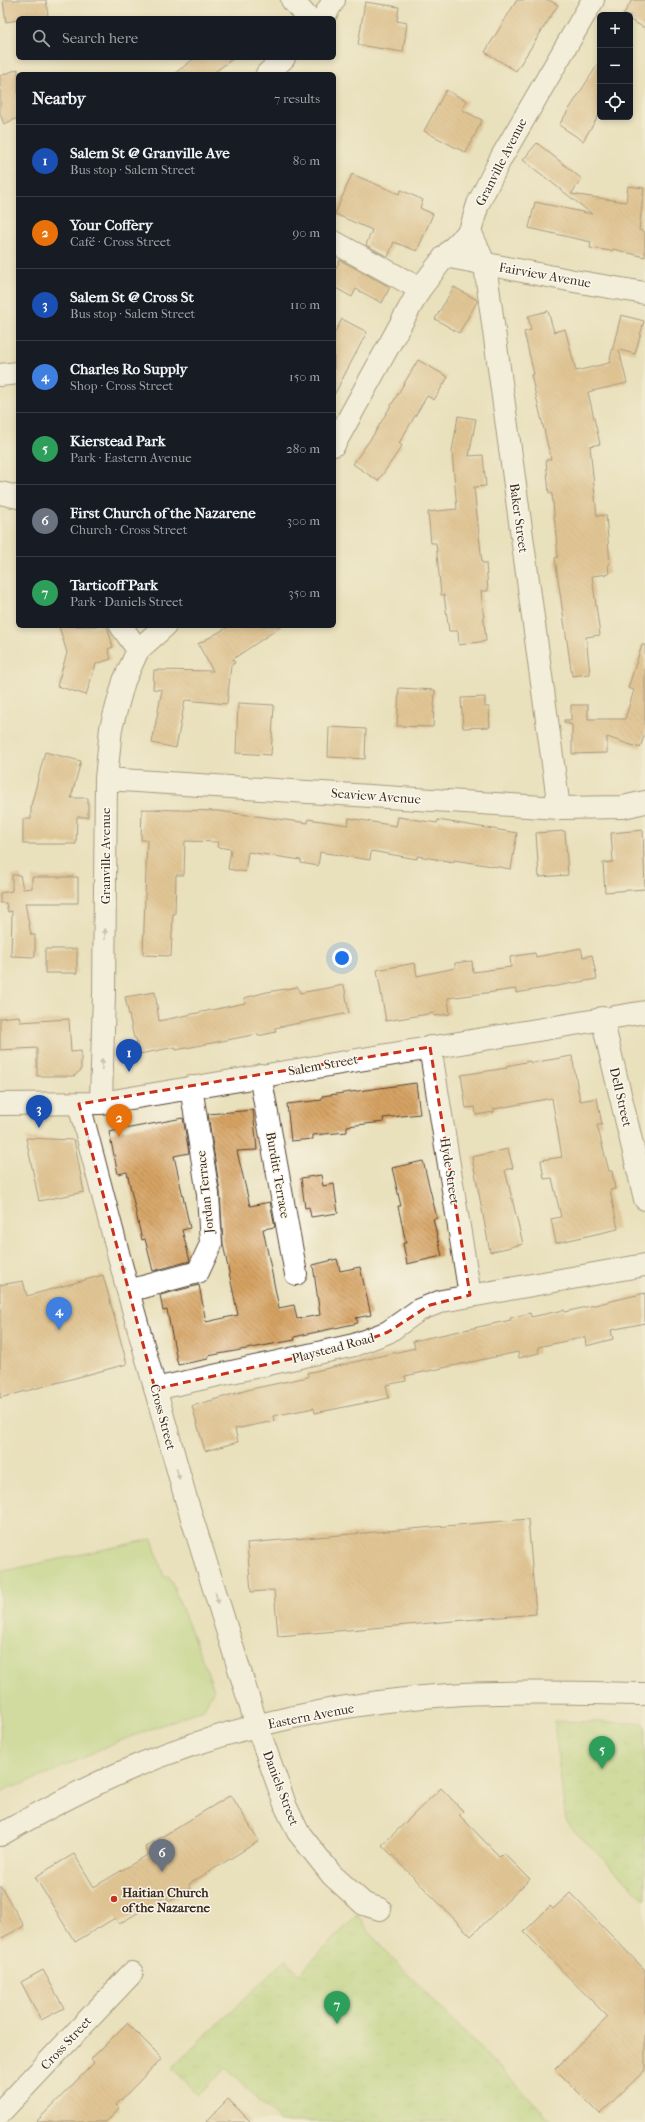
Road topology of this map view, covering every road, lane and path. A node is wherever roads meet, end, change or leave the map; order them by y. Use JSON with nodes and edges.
{"nodes":[{"id":1,"x":292,"y":0,"type":"edge"},
{"id":2,"x":334,"y":0,"type":"edge"},
{"id":3,"x":593,"y":0,"type":"edge"},
{"id":4,"x":306,"y":16,"type":"edge"},
{"id":5,"x":324,"y":16,"type":"edge"},
{"id":6,"x":282,"y":60,"type":"edge"},
{"id":7,"x":269,"y":72,"type":"edge"},
{"id":8,"x":470,"y":231,"type":"junction"},
{"id":9,"x":336,"y":243,"type":"edge"},
{"id":10,"x":445,"y":256,"type":"junction"},
{"id":11,"x":485,"y":265,"type":"junction"},
{"id":12,"x":420,"y":289,"type":"junction"},
{"id":13,"x":645,"y":293,"type":"edge"},
{"id":14,"x":16,"y":373,"type":"edge"},
{"id":15,"x":0,"y":375,"type":"edge"},
{"id":16,"x":336,"y":441,"type":"edge"},
{"id":17,"x":0,"y":492,"type":"edge"},
{"id":18,"x":16,"y":496,"type":"edge"},
{"id":19,"x":122,"y":628,"type":"edge"},
{"id":20,"x":163,"y":628,"type":"edge"},
{"id":21,"x":138,"y":650,"type":"junction"},
{"id":22,"x":106,"y":779,"type":"junction"},
{"id":23,"x":645,"y":802,"type":"edge"},
{"id":24,"x":559,"y":808,"type":"junction"},
{"id":25,"x":645,"y":1012,"type":"edge"},
{"id":26,"x":602,"y":1018,"type":"junction"},
{"id":27,"x":430,"y":1047,"type":"junction"},
{"id":28,"x":260,"y":1075,"type":"junction"},
{"id":29,"x":191,"y":1087,"type":"junction"},
{"id":30,"x":101,"y":1103,"type":"junction"},
{"id":31,"x":0,"y":1104,"type":"edge"},
{"id":32,"x":79,"y":1104,"type":"junction"},
{"id":33,"x":645,"y":1199,"type":"edge"},
{"id":34,"x":645,"y":1265,"type":"edge"},
{"id":35,"x":296,"y":1274,"type":"dead end"},
{"id":36,"x":128,"y":1291,"type":"junction"},
{"id":37,"x":470,"y":1295,"type":"junction"},
{"id":38,"x":155,"y":1389,"type":"junction"},
{"id":39,"x":645,"y":1694,"type":"edge"},
{"id":40,"x":257,"y":1726,"type":"junction"},
{"id":41,"x":0,"y":1835,"type":"edge"},
{"id":42,"x":380,"y":1909,"type":"dead end"},
{"id":43,"x":132,"y":1973,"type":"dead end"},
{"id":44,"x":0,"y":2113,"type":"edge"}],
"edges":[{"from":1,"to":4,"type":"street"},
{"from":2,"to":5,"type":"street"},
{"from":3,"to":8,"type":"street","name":"Granville Avenue"},
{"from":6,"to":7,"type":"street"},
{"from":8,"to":10,"type":"street","name":"Granville Avenue"},
{"from":8,"to":11,"type":"street","name":"Baker Street"},
{"from":9,"to":12,"type":"street"},
{"from":10,"to":11,"type":"street","name":"Fairview Avenue"},
{"from":10,"to":12,"type":"street","name":"Granville Avenue"},
{"from":11,"to":13,"type":"street","name":"Fairview Avenue"},
{"from":11,"to":24,"type":"street","name":"Baker Street"},
{"from":12,"to":16,"type":"street","name":"Granville Avenue"},
{"from":14,"to":15,"type":"street"},
{"from":17,"to":18,"type":"street"},
{"from":19,"to":21,"type":"street"},
{"from":20,"to":21,"type":"street","name":"Granville Avenue"},
{"from":21,"to":22,"type":"street","name":"Granville Avenue"},
{"from":22,"to":24,"type":"street","name":"Seaview Avenue"},
{"from":30,"to":22,"type":"street","name":"Granville Avenue","one_way":true},
{"from":23,"to":24,"type":"street","name":"Seaview Avenue"},
{"from":25,"to":26,"type":"street","name":"Salem Street"},
{"from":26,"to":27,"type":"street","name":"Salem Street"},
{"from":26,"to":33,"type":"street","name":"Dell Street"},
{"from":27,"to":28,"type":"street","name":"Salem Street"},
{"from":27,"to":37,"type":"street","name":"Hyde Street"},
{"from":28,"to":29,"type":"street","name":"Salem Street"},
{"from":28,"to":35,"type":"street","name":"Burditt Terrace"},
{"from":29,"to":30,"type":"street","name":"Salem Street"},
{"from":29,"to":36,"type":"street","name":"Jordan Terrace"},
{"from":30,"to":32,"type":"street","name":"Salem Street"},
{"from":31,"to":32,"type":"street","name":"Salem Street"},
{"from":32,"to":36,"type":"street","name":"Cross Street","one_way":true},
{"from":34,"to":37,"type":"street","name":"Playstead Road"},
{"from":36,"to":38,"type":"street","name":"Cross Street"},
{"from":37,"to":38,"type":"street","name":"Playstead Road"},
{"from":38,"to":40,"type":"street","name":"Cross Street","one_way":true},
{"from":39,"to":40,"type":"street","name":"Eastern Avenue"},
{"from":40,"to":41,"type":"street","name":"Eastern Avenue"},
{"from":40,"to":42,"type":"street","name":"Daniels Street"},
{"from":43,"to":44,"type":"street","name":"Cross Street"}]}
